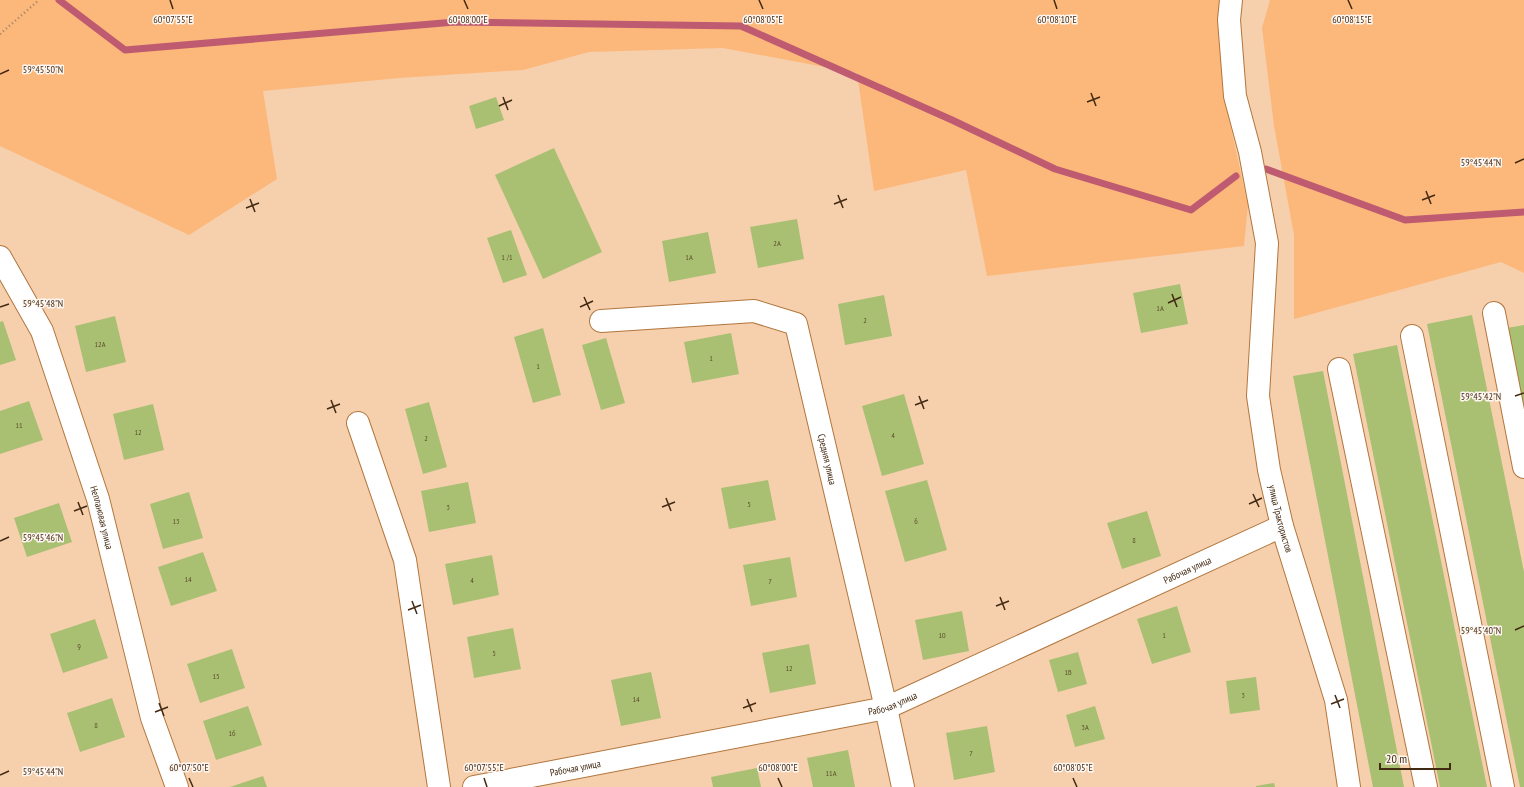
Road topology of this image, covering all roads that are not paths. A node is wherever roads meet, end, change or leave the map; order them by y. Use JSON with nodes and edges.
{"nodes":[{"id":1,"x":1231,"y":0,"type":"edge"},
{"id":2,"x":0,"y":257,"type":"edge"},
{"id":3,"x":1494,"y":313,"type":"dead end"},
{"id":4,"x":601,"y":321,"type":"dead end"},
{"id":5,"x":1412,"y":336,"type":"dead end"},
{"id":6,"x":1339,"y":369,"type":"dead end"},
{"id":7,"x":358,"y":423,"type":"dead end"},
{"id":8,"x":1524,"y":467,"type":"edge"},
{"id":9,"x":1282,"y":526,"type":"junction"},
{"id":10,"x":886,"y":708,"type":"junction"},
{"id":11,"x":177,"y":787,"type":"edge"},
{"id":12,"x":439,"y":787,"type":"edge"},
{"id":13,"x":474,"y":787,"type":"edge"},
{"id":14,"x":903,"y":787,"type":"edge"},
{"id":15,"x":1349,"y":787,"type":"edge"},
{"id":16,"x":1426,"y":787,"type":"edge"},
{"id":17,"x":1503,"y":787,"type":"edge"}],
"edges":[{"from":1,"to":9,"type":"street","name":"улица Трактористов"},
{"from":2,"to":11,"type":"street","name":"Неплановая улица"},
{"from":3,"to":8,"type":"street"},
{"from":4,"to":10,"type":"street","name":"Средняя улица"},
{"from":5,"to":17,"type":"street"},
{"from":6,"to":16,"type":"street"},
{"from":7,"to":12,"type":"street"},
{"from":9,"to":10,"type":"street","name":"Рабочая улица"},
{"from":9,"to":15,"type":"street","name":"улица Трактористов"},
{"from":10,"to":13,"type":"street","name":"Рабочая улица"},
{"from":10,"to":14,"type":"street","name":"Средняя улица"}]}
